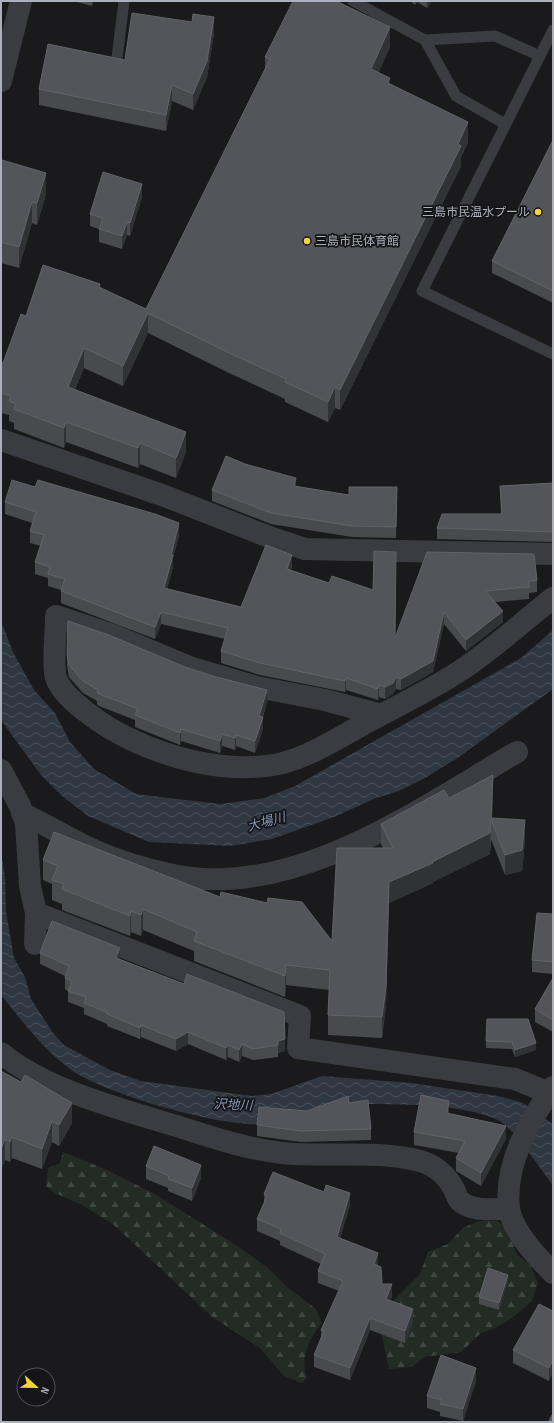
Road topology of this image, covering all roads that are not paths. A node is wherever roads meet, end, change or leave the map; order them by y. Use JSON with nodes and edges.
{"nodes":[{"id":1,"x":21,"y":1,"type":"edge"},
{"id":2,"x":124,"y":1,"type":"edge"},
{"id":3,"x":353,"y":1,"type":"edge"},
{"id":4,"x":553,"y":30,"type":"edge"},
{"id":5,"x":425,"y":40,"type":"junction"},
{"id":6,"x":540,"y":56,"type":"junction"},
{"id":7,"x":117,"y":58,"type":"edge"},
{"id":8,"x":1,"y":81,"type":"edge"},
{"id":9,"x":505,"y":124,"type":"junction"},
{"id":10,"x":553,"y":354,"type":"edge"},
{"id":11,"x":1,"y":440,"type":"edge"},
{"id":12,"x":553,"y":554,"type":"edge"},
{"id":13,"x":553,"y":598,"type":"edge"},
{"id":14,"x":381,"y":715,"type":"junction"},
{"id":15,"x":517,"y":752,"type":"dead end"},
{"id":16,"x":1,"y":770,"type":"edge"},
{"id":17,"x":22,"y":813,"type":"junction"},
{"id":18,"x":36,"y":913,"type":"junction"},
{"id":19,"x":35,"y":944,"type":"dead end"},
{"id":20,"x":1,"y":1054,"type":"edge"},
{"id":21,"x":548,"y":1095,"type":"edge"},
{"id":22,"x":509,"y":1209,"type":"junction"},
{"id":23,"x":553,"y":1273,"type":"edge"}],
"edges":[{"from":1,"to":8,"type":"street"},
{"from":2,"to":7,"type":"lane"},
{"from":3,"to":5,"type":"lane"},
{"from":4,"to":6,"type":"lane"},
{"from":5,"to":6,"type":"lane"},
{"from":5,"to":9,"type":"lane"},
{"from":6,"to":9,"type":"lane"},
{"from":9,"to":10,"type":"lane"},
{"from":11,"to":12,"type":"street"},
{"from":13,"to":14,"type":"street"},
{"from":14,"to":14,"type":"street"},
{"from":15,"to":17,"type":"street"},
{"from":16,"to":17,"type":"street"},
{"from":17,"to":18,"type":"street"},
{"from":18,"to":19,"type":"street"},
{"from":18,"to":21,"type":"street"},
{"from":20,"to":22,"type":"street"},
{"from":21,"to":22,"type":"street"},
{"from":22,"to":23,"type":"street"}]}
